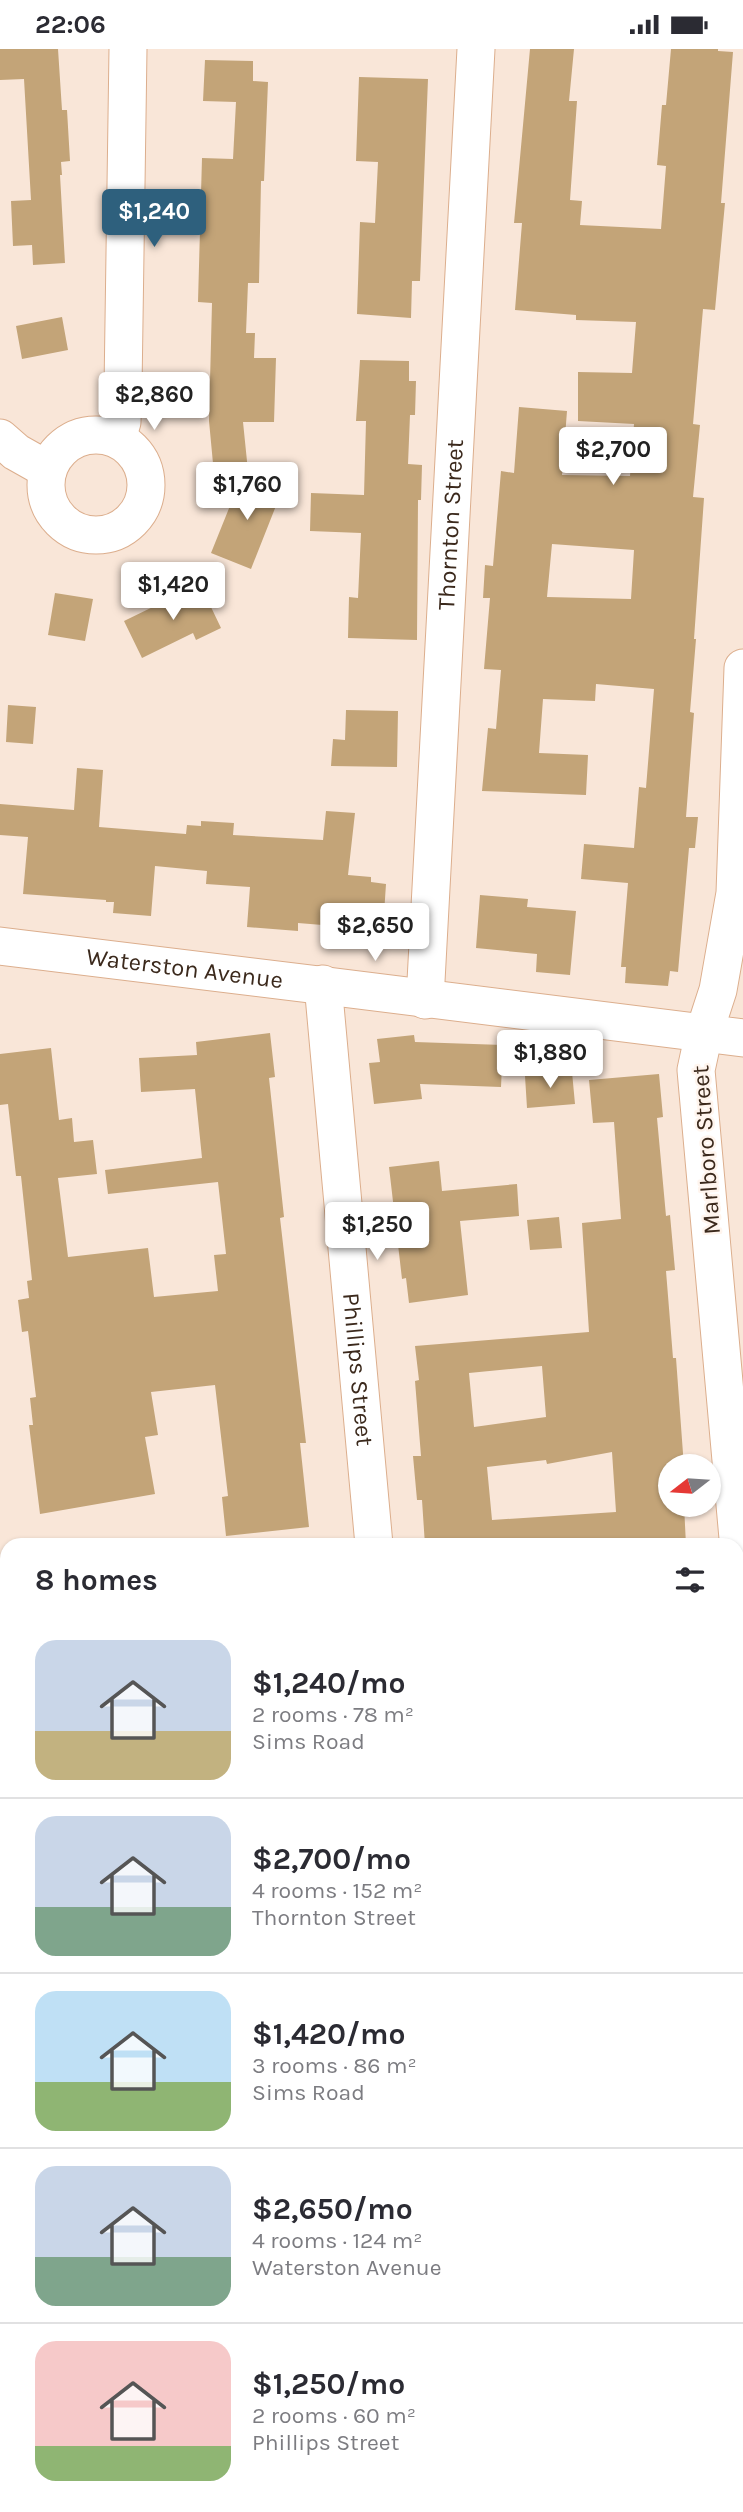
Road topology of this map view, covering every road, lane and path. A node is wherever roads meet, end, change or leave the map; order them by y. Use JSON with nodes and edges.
{"nodes":[{"id":1,"x":128,"y":49,"type":"edge"},
{"id":2,"x":476,"y":49,"type":"edge"},
{"id":3,"x":0,"y":438,"type":"edge"},
{"id":4,"x":117,"y":439,"type":"junction"},
{"id":5,"x":48,"y":470,"type":"junction"},
{"id":6,"x":743,"y":668,"type":"edge"},
{"id":7,"x":0,"y":946,"type":"edge"},
{"id":8,"x":323,"y":984,"type":"junction"},
{"id":9,"x":425,"y":1000,"type":"junction"},
{"id":10,"x":704,"y":1033,"type":"junction"},
{"id":11,"x":743,"y":1038,"type":"edge"},
{"id":12,"x":373,"y":1538,"type":"edge"},
{"id":13,"x":738,"y":1538,"type":"edge"}],
"edges":[{"from":1,"to":4,"type":"street"},
{"from":2,"to":9,"type":"street","name":"Thornton Street"},
{"from":3,"to":5,"type":"street"},
{"from":4,"to":5,"type":"street"},
{"from":4,"to":5,"type":"street"},
{"from":6,"to":10,"type":"street","name":"Marlboro Street"},
{"from":7,"to":8,"type":"street","name":"Waterston Avenue"},
{"from":8,"to":9,"type":"street","name":"Waterston Avenue"},
{"from":8,"to":12,"type":"street","name":"Phillips Street"},
{"from":9,"to":10,"type":"street","name":"Waterston Avenue"},
{"from":10,"to":11,"type":"street","name":"Waterston Avenue"},
{"from":10,"to":13,"type":"street","name":"Marlboro Street"}]}
